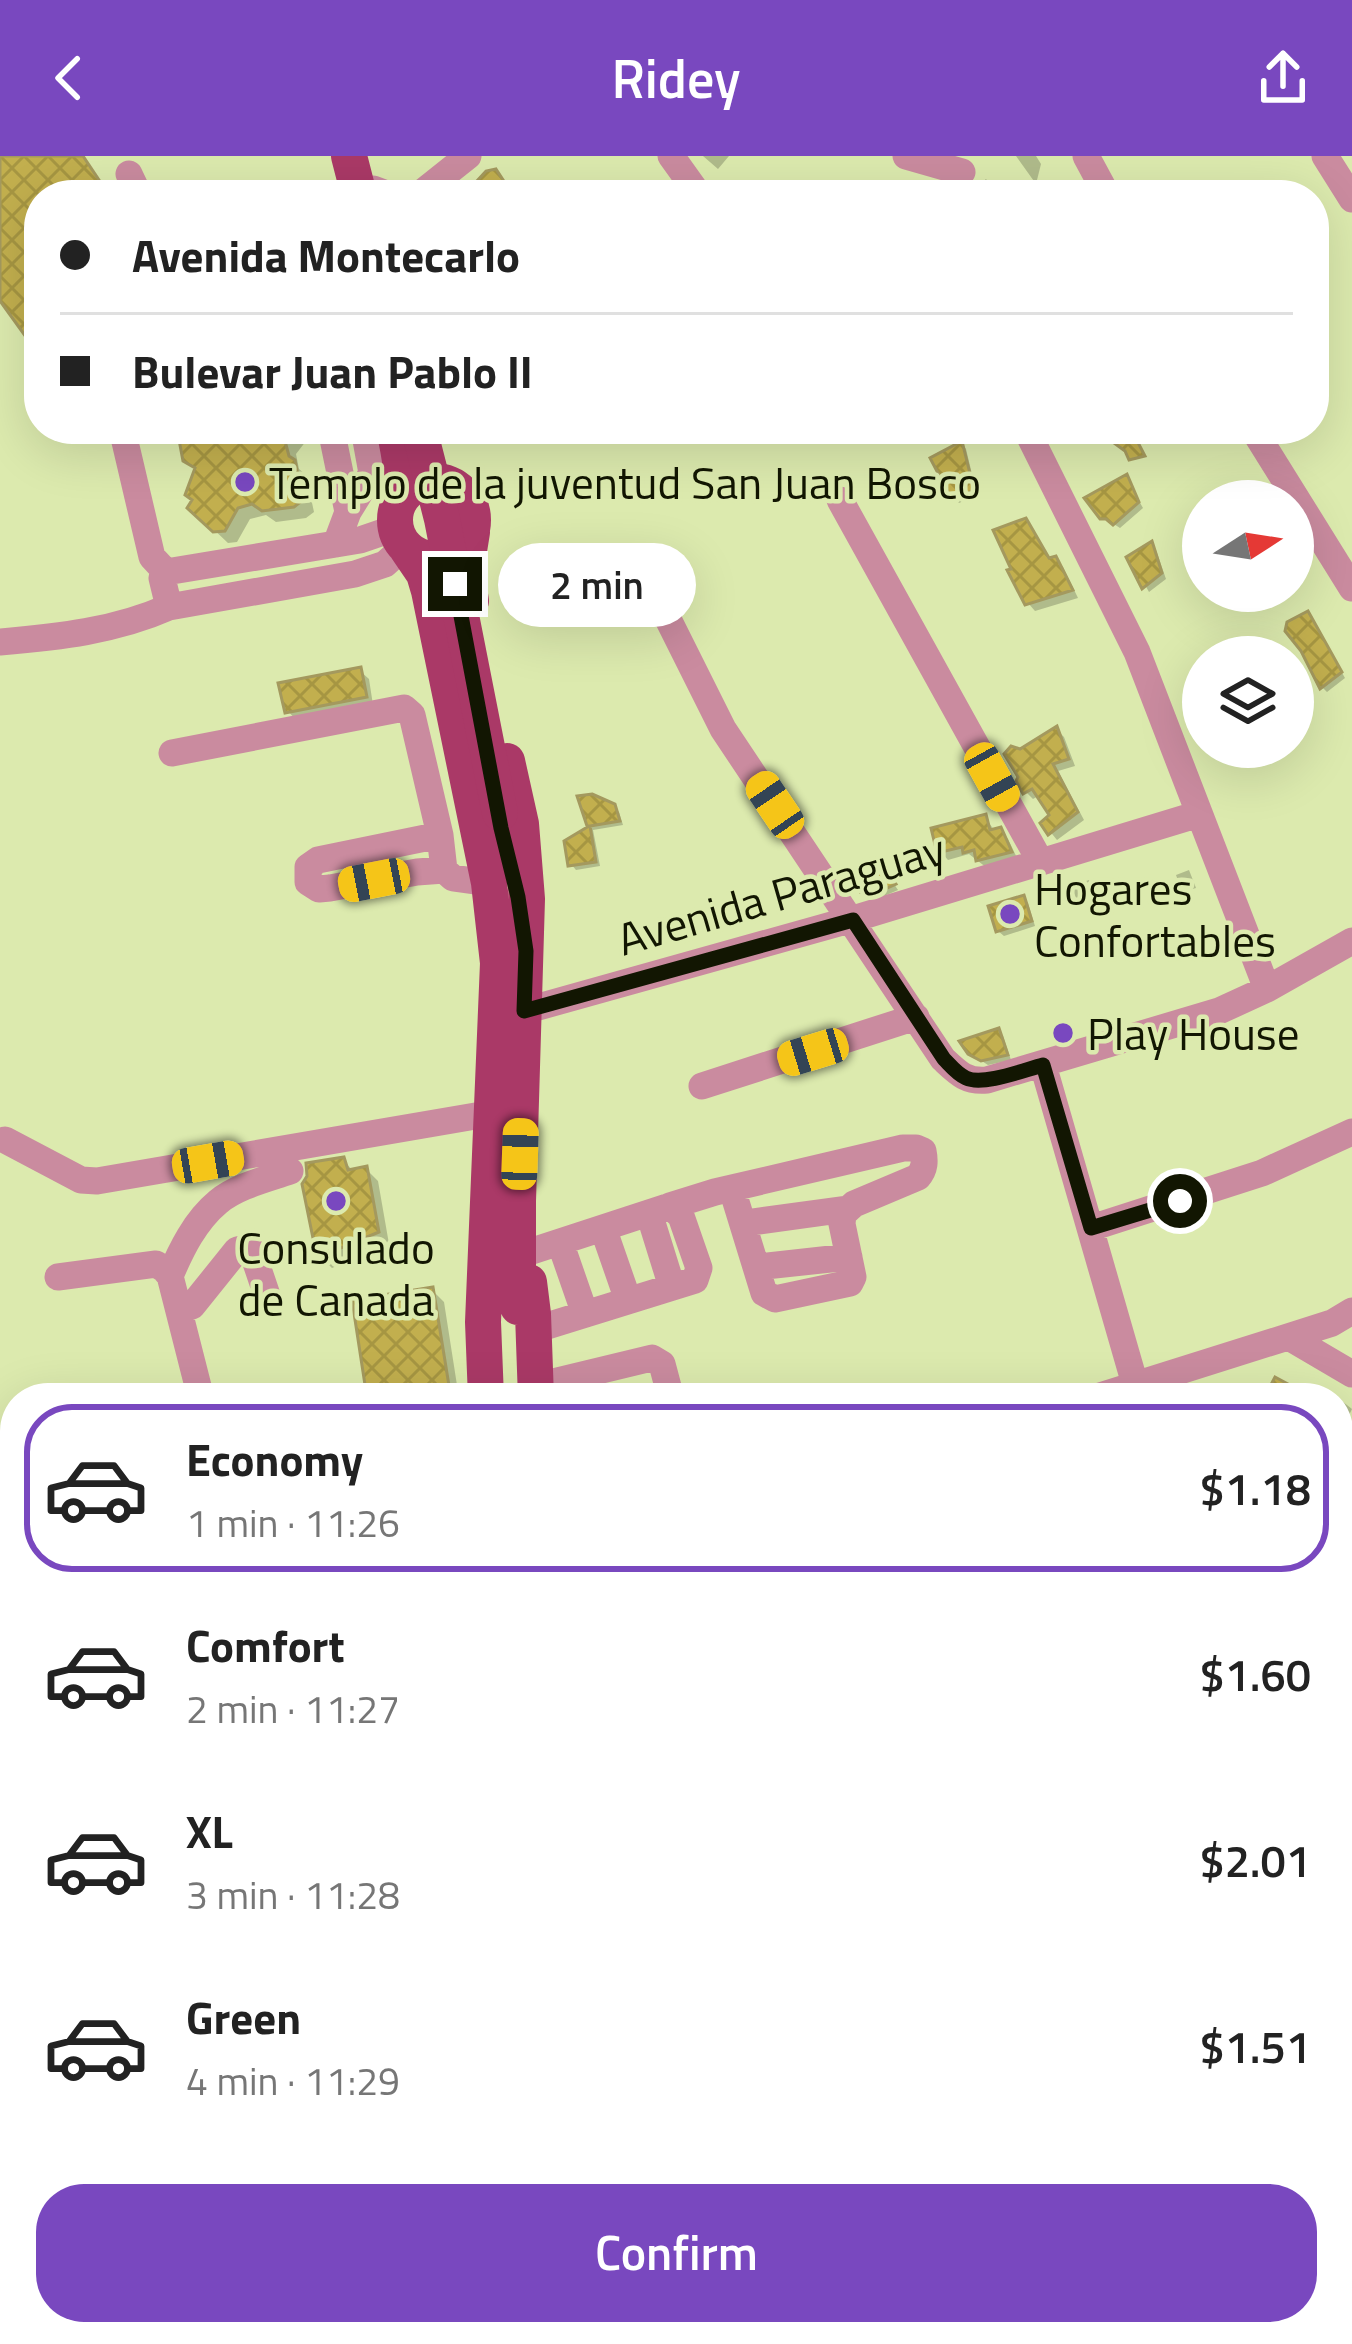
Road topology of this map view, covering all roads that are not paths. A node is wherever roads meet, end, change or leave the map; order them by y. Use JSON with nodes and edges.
{"nodes":[{"id":1,"x":349,"y":156,"type":"edge"},
{"id":2,"x":468,"y":156,"type":"edge"},
{"id":3,"x":906,"y":156,"type":"edge"},
{"id":4,"x":1325,"y":156,"type":"edge"},
{"id":5,"x":962,"y":172,"type":"dead end"},
{"id":6,"x":367,"y":180,"type":"edge"},
{"id":7,"x":438,"y":180,"type":"edge"},
{"id":8,"x":1352,"y":199,"type":"edge"},
{"id":9,"x":126,"y":444,"type":"edge"},
{"id":10,"x":334,"y":444,"type":"edge"},
{"id":11,"x":367,"y":444,"type":"edge"},
{"id":12,"x":398,"y":444,"type":"edge"},
{"id":13,"x":423,"y":444,"type":"edge"},
{"id":14,"x":439,"y":444,"type":"edge"},
{"id":15,"x":1033,"y":444,"type":"edge"},
{"id":16,"x":1262,"y":444,"type":"edge"},
{"id":17,"x":464,"y":493,"type":"junction"},
{"id":18,"x":840,"y":500,"type":"dead end"},
{"id":19,"x":348,"y":512,"type":"junction"},
{"id":20,"x":401,"y":532,"type":"junction"},
{"id":21,"x":472,"y":532,"type":"junction"},
{"id":22,"x":335,"y":544,"type":"junction"},
{"id":23,"x":642,"y":567,"type":"dead end"},
{"id":24,"x":166,"y":572,"type":"junction"},
{"id":25,"x":1352,"y":588,"type":"edge"},
{"id":26,"x":169,"y":607,"type":"junction"},
{"id":27,"x":0,"y":642,"type":"edge"},
{"id":28,"x":172,"y":753,"type":"dead end"},
{"id":29,"x":1199,"y":814,"type":"junction"},
{"id":30,"x":440,"y":836,"type":"junction"},
{"id":31,"x":1040,"y":861,"type":"junction"},
{"id":32,"x":444,"y":870,"type":"junction"},
{"id":33,"x":489,"y":883,"type":"junction"},
{"id":34,"x":853,"y":920,"type":"junction"},
{"id":35,"x":1352,"y":941,"type":"edge"},
{"id":36,"x":512,"y":957,"type":"junction"},
{"id":37,"x":1267,"y":989,"type":"junction"},
{"id":38,"x":524,"y":1011,"type":"junction"},
{"id":39,"x":916,"y":1017,"type":"junction"},
{"id":40,"x":1043,"y":1065,"type":"junction"},
{"id":41,"x":702,"y":1086,"type":"dead end"},
{"id":42,"x":494,"y":1113,"type":"junction"},
{"id":43,"x":1352,"y":1132,"type":"edge"},
{"id":44,"x":5,"y":1140,"type":"dead end"},
{"id":45,"x":290,"y":1171,"type":"dead end"},
{"id":46,"x":732,"y":1189,"type":"junction"},
{"id":47,"x":847,"y":1208,"type":"junction"},
{"id":48,"x":659,"y":1210,"type":"junction"},
{"id":49,"x":745,"y":1223,"type":"junction"},
{"id":50,"x":602,"y":1228,"type":"junction"},
{"id":51,"x":1091,"y":1228,"type":"junction"},
{"id":52,"x":560,"y":1242,"type":"junction"},
{"id":53,"x":521,"y":1245,"type":"junction"},
{"id":54,"x":170,"y":1276,"type":"junction"},
{"id":55,"x":58,"y":1277,"type":"dead end"},
{"id":56,"x":628,"y":1300,"type":"junction"},
{"id":57,"x":270,"y":1304,"type":"dead end"},
{"id":58,"x":179,"y":1311,"type":"junction"},
{"id":59,"x":585,"y":1314,"type":"junction"},
{"id":60,"x":526,"y":1318,"type":"junction"},
{"id":61,"x":1346,"y":1324,"type":"edge"},
{"id":62,"x":1288,"y":1337,"type":"junction"},
{"id":63,"x":1352,"y":1374,"type":"edge"},
{"id":64,"x":198,"y":1383,"type":"edge"},
{"id":65,"x":485,"y":1383,"type":"edge"},
{"id":66,"x":542,"y":1383,"type":"edge"},
{"id":67,"x":570,"y":1383,"type":"edge"},
{"id":68,"x":667,"y":1383,"type":"edge"},
{"id":69,"x":1134,"y":1383,"type":"edge"},
{"id":70,"x":1162,"y":1383,"type":"edge"}],
"edges":[{"from":1,"to":6,"type":"main road"},
{"from":2,"to":7,"type":"street"},
{"from":3,"to":5,"type":"street"},
{"from":4,"to":8,"type":"street"},
{"from":9,"to":24,"type":"street"},
{"from":10,"to":19,"type":"street"},
{"from":11,"to":19,"type":"street"},
{"from":12,"to":20,"type":"main road"},
{"from":13,"to":36,"type":"main road","bridge":true},
{"from":14,"to":17,"type":"main road"},
{"from":15,"to":29,"type":"street"},
{"from":16,"to":25,"type":"street"},
{"from":17,"to":20,"type":"main road"},
{"from":17,"to":21,"type":"main road"},
{"from":18,"to":31,"type":"street"},
{"from":19,"to":22,"type":"street"},
{"from":20,"to":21,"type":"main road"},
{"from":20,"to":22,"type":"street"},
{"from":20,"to":26,"type":"street"},
{"from":20,"to":33,"type":"main road"},
{"from":21,"to":36,"type":"main road"},
{"from":22,"to":24,"type":"street"},
{"from":23,"to":34,"type":"street"},
{"from":24,"to":26,"type":"street"},
{"from":26,"to":27,"type":"street"},
{"from":28,"to":30,"type":"street"},
{"from":29,"to":31,"type":"street","name":"Avenida Paraguay"},
{"from":29,"to":37,"type":"street"},
{"from":30,"to":32,"type":"street"},
{"from":30,"to":32,"type":"street"},
{"from":31,"to":34,"type":"street","name":"Avenida Paraguay"},
{"from":32,"to":33,"type":"street"},
{"from":33,"to":36,"type":"main road"},
{"from":34,"to":38,"type":"street","name":"Avenida Paraguay"},
{"from":34,"to":39,"type":"street"},
{"from":35,"to":37,"type":"street"},
{"from":36,"to":38,"type":"main road"},
{"from":36,"to":42,"type":"main road"},
{"from":37,"to":40,"type":"street"},
{"from":38,"to":53,"type":"main road"},
{"from":39,"to":40,"type":"street"},
{"from":39,"to":41,"type":"street"},
{"from":40,"to":51,"type":"street"},
{"from":42,"to":44,"type":"street"},
{"from":42,"to":65,"type":"main road"},
{"from":43,"to":51,"type":"street"},
{"from":45,"to":54,"type":"street"},
{"from":46,"to":47,"type":"street"},
{"from":46,"to":48,"type":"street"},
{"from":46,"to":49,"type":"street"},
{"from":47,"to":49,"type":"street"},
{"from":47,"to":49,"type":"street"},
{"from":48,"to":50,"type":"street"},
{"from":48,"to":56,"type":"street"},
{"from":50,"to":52,"type":"street"},
{"from":50,"to":56,"type":"street"},
{"from":51,"to":69,"type":"street"},
{"from":52,"to":53,"type":"street"},
{"from":52,"to":59,"type":"street"},
{"from":53,"to":60,"type":"main road"},
{"from":54,"to":55,"type":"street"},
{"from":54,"to":58,"type":"street"},
{"from":56,"to":59,"type":"street"},
{"from":57,"to":58,"type":"street"},
{"from":58,"to":64,"type":"street"},
{"from":59,"to":60,"type":"street"},
{"from":60,"to":66,"type":"main road"},
{"from":61,"to":62,"type":"street"},
{"from":62,"to":63,"type":"street"},
{"from":62,"to":70,"type":"street"},
{"from":67,"to":68,"type":"street"}]}
